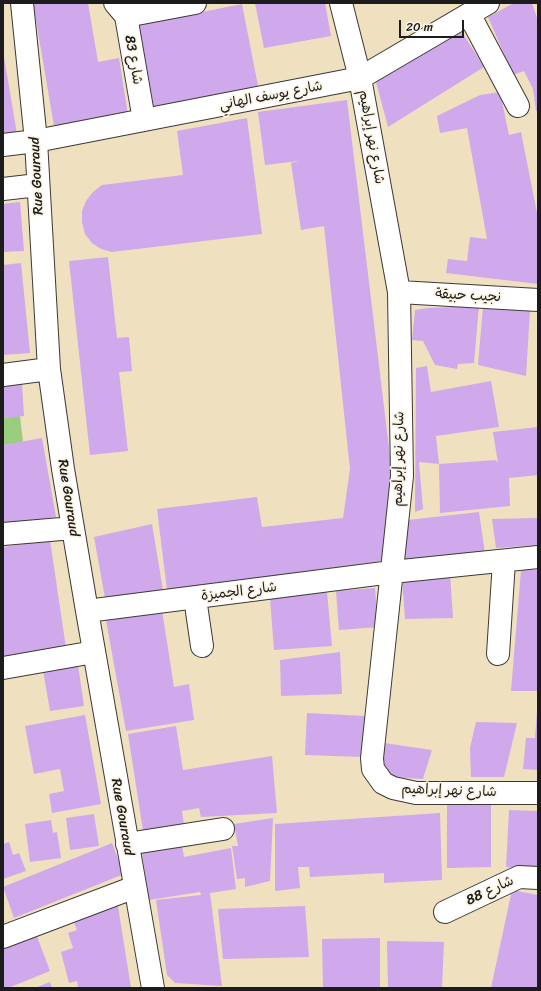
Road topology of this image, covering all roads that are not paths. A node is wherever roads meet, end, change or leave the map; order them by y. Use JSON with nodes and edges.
{"nodes":[{"id":1,"x":22,"y":3,"type":"edge"},
{"id":2,"x":195,"y":3,"type":"edge"},
{"id":3,"x":341,"y":3,"type":"edge"},
{"id":4,"x":488,"y":3,"type":"edge"},
{"id":5,"x":120,"y":10,"type":"edge"},
{"id":6,"x":469,"y":14,"type":"junction"},
{"id":7,"x":360,"y":78,"type":"junction"},
{"id":8,"x":518,"y":106,"type":"dead end"},
{"id":9,"x":144,"y":120,"type":"junction"},
{"id":10,"x":36,"y":141,"type":"junction"},
{"id":11,"x":3,"y":145,"type":"edge"},
{"id":12,"x":38,"y":185,"type":"junction"},
{"id":13,"x":3,"y":190,"type":"edge"},
{"id":14,"x":399,"y":292,"type":"junction"},
{"id":15,"x":538,"y":300,"type":"edge"},
{"id":16,"x":49,"y":369,"type":"junction"},
{"id":17,"x":3,"y":375,"type":"edge"},
{"id":18,"x":73,"y":528,"type":"junction"},
{"id":19,"x":3,"y":534,"type":"edge"},
{"id":20,"x":538,"y":558,"type":"edge"},
{"id":21,"x":504,"y":561,"type":"junction"},
{"id":22,"x":392,"y":572,"type":"junction"},
{"id":23,"x":195,"y":598,"type":"junction"},
{"id":24,"x":86,"y":611,"type":"junction"},
{"id":25,"x":202,"y":646,"type":"dead end"},
{"id":26,"x":94,"y":652,"type":"junction"},
{"id":27,"x":498,"y":654,"type":"dead end"},
{"id":28,"x":3,"y":668,"type":"edge"},
{"id":29,"x":538,"y":793,"type":"edge"},
{"id":30,"x":222,"y":829,"type":"dead end"},
{"id":31,"x":127,"y":844,"type":"junction"},
{"id":32,"x":538,"y":878,"type":"edge"},
{"id":33,"x":135,"y":887,"type":"junction"},
{"id":34,"x":445,"y":912,"type":"dead end"},
{"id":35,"x":3,"y":937,"type":"edge"},
{"id":36,"x":153,"y":988,"type":"edge"}],
"edges":[{"from":1,"to":10,"type":"street","name":"Rue Gouraud"},
{"from":2,"to":5,"type":"street"},
{"from":3,"to":7,"type":"street","name":"شارع نهر إبراهيم"},
{"from":4,"to":6,"type":"street","name":"شارع يوسف الهاني"},
{"from":5,"to":9,"type":"street","name":"شارع 83"},
{"from":6,"to":7,"type":"street","name":"شارع يوسف الهاني"},
{"from":6,"to":8,"type":"street"},
{"from":7,"to":9,"type":"street","name":"شارع يوسف الهاني"},
{"from":7,"to":14,"type":"street","name":"شارع نهر إبراهيم"},
{"from":9,"to":10,"type":"street","name":"شارع يوسف الهاني"},
{"from":10,"to":11,"type":"street","name":"شارع يوسف الهاني"},
{"from":10,"to":12,"type":"street","name":"Rue Gouraud"},
{"from":12,"to":13,"type":"street"},
{"from":12,"to":16,"type":"street","name":"Rue Gouraud"},
{"from":14,"to":15,"type":"street","name":"نجيب حبيقة"},
{"from":14,"to":22,"type":"street","name":"شارع نهر إبراهيم"},
{"from":16,"to":17,"type":"street"},
{"from":16,"to":18,"type":"street","name":"Rue Gouraud"},
{"from":18,"to":19,"type":"street"},
{"from":18,"to":24,"type":"street","name":"Rue Gouraud"},
{"from":20,"to":21,"type":"street","name":"شارع الجميزة"},
{"from":21,"to":22,"type":"street","name":"شارع الجميزة"},
{"from":21,"to":27,"type":"street"},
{"from":22,"to":23,"type":"street","name":"شارع الجميزة"},
{"from":22,"to":29,"type":"street","name":"شارع نهر إبراهيم"},
{"from":23,"to":24,"type":"street","name":"شارع الجميزة"},
{"from":23,"to":25,"type":"street"},
{"from":24,"to":26,"type":"street","name":"Rue Gouraud"},
{"from":26,"to":28,"type":"street"},
{"from":26,"to":31,"type":"street","name":"Rue Gouraud"},
{"from":30,"to":31,"type":"street"},
{"from":31,"to":33,"type":"street","name":"Rue Gouraud"},
{"from":32,"to":34,"type":"street","name":"شارع 88"},
{"from":33,"to":35,"type":"street"},
{"from":33,"to":36,"type":"street","name":"Rue Gouraud"}]}
